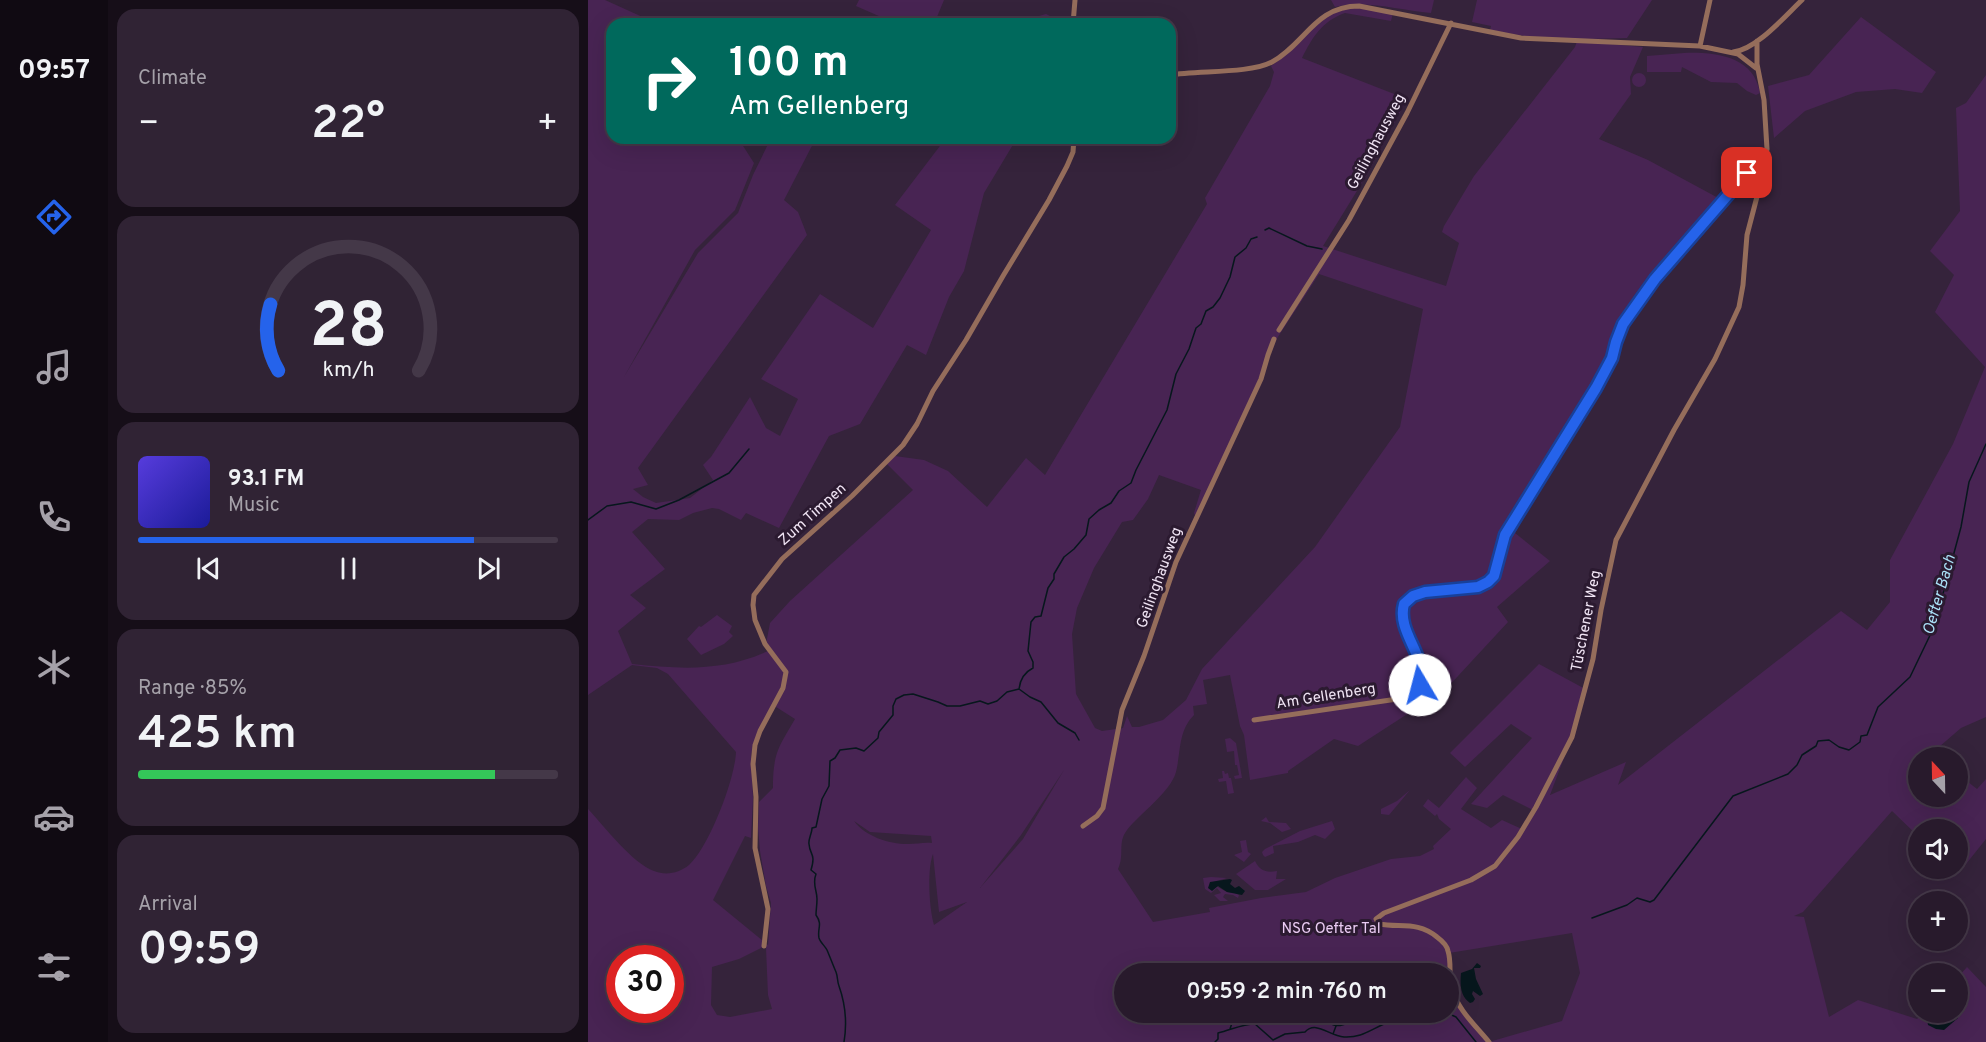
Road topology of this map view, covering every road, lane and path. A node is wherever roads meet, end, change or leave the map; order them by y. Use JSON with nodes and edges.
{"nodes":[{"id":1,"x":1075,"y":0,"type":"edge"},
{"id":2,"x":1710,"y":0,"type":"edge"},
{"id":3,"x":1802,"y":0,"type":"edge"},
{"id":4,"x":1074,"y":18,"type":"edge"},
{"id":5,"x":1451,"y":23,"type":"junction"},
{"id":6,"x":1757,"y":41,"type":"junction"},
{"id":7,"x":1700,"y":46,"type":"junction"},
{"id":8,"x":1731,"y":52,"type":"junction"},
{"id":9,"x":1759,"y":72,"type":"junction"},
{"id":10,"x":1176,"y":74,"type":"edge"},
{"id":11,"x":1073,"y":144,"type":"edge"},
{"id":12,"x":1767,"y":149,"type":"junction"},
{"id":13,"x":1279,"y":330,"type":"dead end"},
{"id":14,"x":1274,"y":339,"type":"dead end"},
{"id":15,"x":1254,"y":720,"type":"dead end"},
{"id":16,"x":1083,"y":826,"type":"dead end"},
{"id":17,"x":764,"y":946,"type":"dead end"},
{"id":18,"x":1489,"y":1042,"type":"edge"}],
"edges":[{"from":1,"to":4,"type":"street"},
{"from":2,"to":7,"type":"street"},
{"from":3,"to":6,"type":"street"},
{"from":5,"to":7,"type":"street"},
{"from":5,"to":10,"type":"street"},
{"from":5,"to":13,"type":"street","name":"Geilinghausweg"},
{"from":6,"to":8,"type":"street"},
{"from":6,"to":9,"type":"street","name":"Tüschener Weg"},
{"from":7,"to":8,"type":"street"},
{"from":8,"to":9,"type":"street"},
{"from":9,"to":12,"type":"street","name":"Tüschener Weg"},
{"from":11,"to":17,"type":"street","name":"Zum Timpen"},
{"from":12,"to":15,"type":"street","name":"Am Gellenberg"},
{"from":12,"to":18,"type":"street","name":"Tüschener Weg"},
{"from":14,"to":16,"type":"street","name":"Geilinghausweg"}]}
